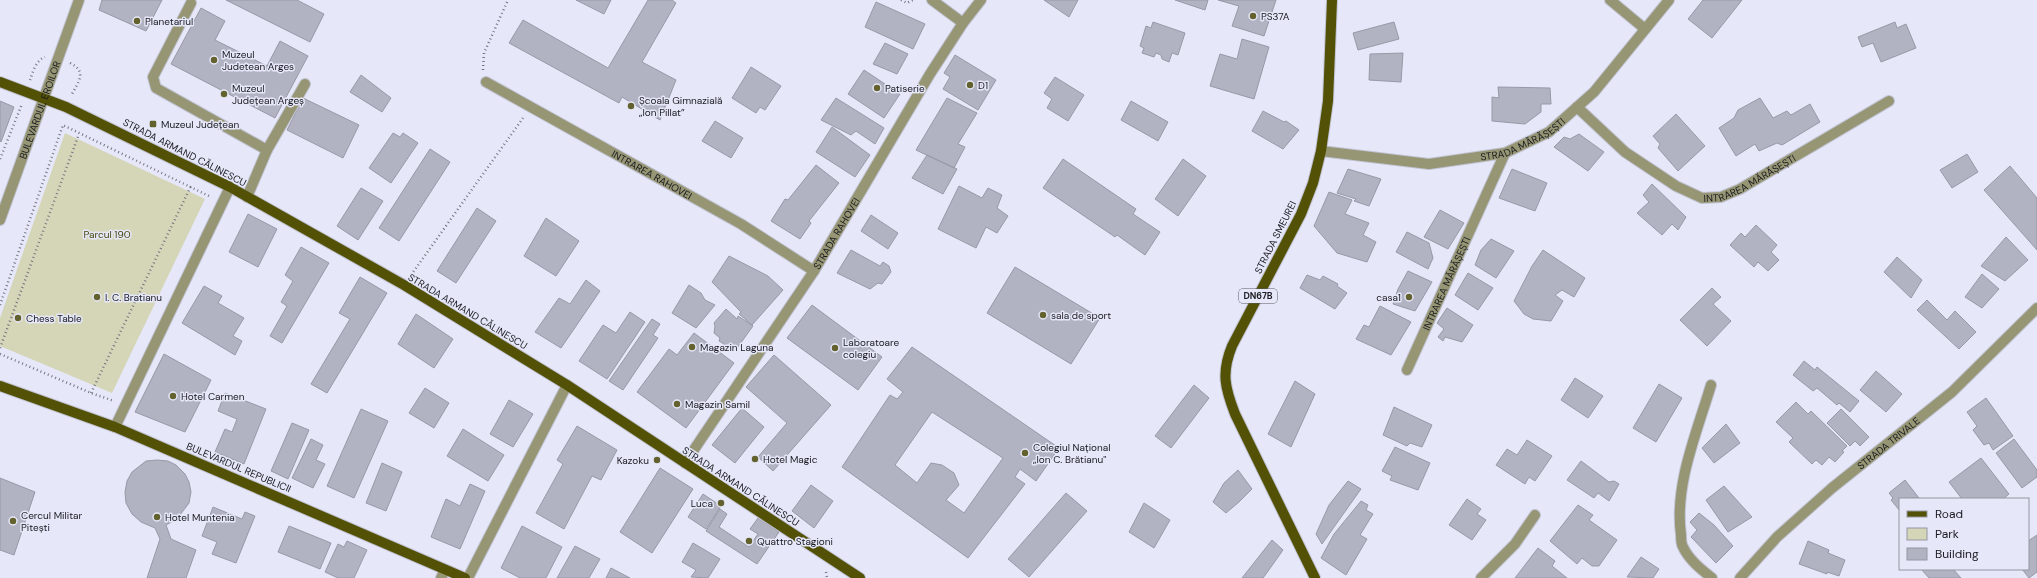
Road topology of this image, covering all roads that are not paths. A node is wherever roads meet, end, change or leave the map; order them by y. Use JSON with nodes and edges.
{"nodes":[{"id":1,"x":79,"y":0,"type":"edge"},
{"id":2,"x":932,"y":0,"type":"edge"},
{"id":3,"x":981,"y":0,"type":"edge"},
{"id":4,"x":1332,"y":0,"type":"edge"},
{"id":5,"x":1610,"y":0,"type":"edge"},
{"id":6,"x":1669,"y":0,"type":"edge"},
{"id":7,"x":191,"y":3,"type":"dead end"},
{"id":8,"x":963,"y":23,"type":"junction"},
{"id":9,"x":1645,"y":29,"type":"junction"},
{"id":10,"x":0,"y":82,"type":"edge"},
{"id":11,"x":486,"y":82,"type":"road end"},
{"id":12,"x":305,"y":84,"type":"dead end"},
{"id":13,"x":44,"y":98,"type":"junction"},
{"id":14,"x":1889,"y":102,"type":"dead end"},
{"id":15,"x":1577,"y":107,"type":"junction"},
{"id":16,"x":267,"y":150,"type":"junction"},
{"id":17,"x":1321,"y":151,"type":"junction"},
{"id":18,"x":1504,"y":153,"type":"junction"},
{"id":19,"x":230,"y":187,"type":"junction"},
{"id":20,"x":247,"y":197,"type":"junction"},
{"id":21,"x":0,"y":220,"type":"edge"},
{"id":22,"x":814,"y":272,"type":"junction"},
{"id":23,"x":2037,"y":308,"type":"edge"},
{"id":24,"x":1407,"y":370,"type":"dead end"},
{"id":25,"x":0,"y":386,"type":"edge"},
{"id":26,"x":567,"y":386,"type":"junction"},
{"id":27,"x":1711,"y":386,"type":"dead end"},
{"id":28,"x":114,"y":426,"type":"junction"},
{"id":29,"x":685,"y":463,"type":"junction"},
{"id":30,"x":1535,"y":515,"type":"dead end"},
{"id":31,"x":443,"y":574,"type":"edge"},
{"id":32,"x":464,"y":578,"type":"edge"},
{"id":33,"x":468,"y":578,"type":"edge"},
{"id":34,"x":860,"y":578,"type":"edge"},
{"id":35,"x":1315,"y":578,"type":"edge"},
{"id":36,"x":1481,"y":578,"type":"edge"},
{"id":37,"x":1712,"y":578,"type":"edge"},
{"id":38,"x":1740,"y":578,"type":"edge"}],
"edges":[{"from":1,"to":13,"type":"street","name":"BULEVARDUL EROILOR"},
{"from":2,"to":8,"type":"street"},
{"from":3,"to":8,"type":"street","name":"STRADA RAHOVEI"},
{"from":4,"to":17,"type":"main road","name":"STRADA SMEUREI","number":"DN67B"},
{"from":5,"to":9,"type":"street"},
{"from":6,"to":9,"type":"street","name":"STRADA MĂRĂȘEȘTI"},
{"from":7,"to":16,"type":"street"},
{"from":8,"to":22,"type":"street","name":"STRADA RAHOVEI"},
{"from":9,"to":15,"type":"street","name":"STRADA MĂRĂȘEȘTI"},
{"from":10,"to":13,"type":"main road","name":"STRADA ARMAND CĂLINESCU"},
{"from":11,"to":22,"type":"street","name":"INTRAREA RAHOVEI"},
{"from":12,"to":16,"type":"street"},
{"from":13,"to":19,"type":"main road","name":"STRADA ARMAND CĂLINESCU"},
{"from":13,"to":21,"type":"street","name":"BULEVARDUL EROILOR"},
{"from":14,"to":15,"type":"street","name":"INTRAREA MĂRĂȘEȘTI"},
{"from":15,"to":18,"type":"street","name":"STRADA MĂRĂȘEȘTI"},
{"from":16,"to":20,"type":"street"},
{"from":17,"to":18,"type":"street","name":"STRADA MĂRĂȘEȘTI"},
{"from":17,"to":35,"type":"main road","name":"STRADA SMEUREI","number":"DN67B"},
{"from":18,"to":24,"type":"street","name":"INTRAREA MĂRĂȘEȘTI"},
{"from":19,"to":20,"type":"main road","name":"STRADA ARMAND CĂLINESCU"},
{"from":19,"to":28,"type":"street"},
{"from":20,"to":26,"type":"main road","name":"STRADA ARMAND CĂLINESCU"},
{"from":22,"to":29,"type":"street","name":"STRADA RAHOVEI"},
{"from":23,"to":38,"type":"street","name":"STRADA TRIVALE"},
{"from":25,"to":28,"type":"main road","name":"BULEVARDUL REPUBLICII"},
{"from":26,"to":29,"type":"main road","name":"STRADA ARMAND CĂLINESCU"},
{"from":26,"to":33,"type":"street"},
{"from":27,"to":37,"type":"street"},
{"from":28,"to":31,"type":"main road","name":"BULEVARDUL REPUBLICII"},
{"from":29,"to":34,"type":"main road","name":"STRADA ARMAND CĂLINESCU"},
{"from":30,"to":36,"type":"street"},
{"from":31,"to":32,"type":"main road","name":"BULEVARDUL REPUBLICII"}]}
